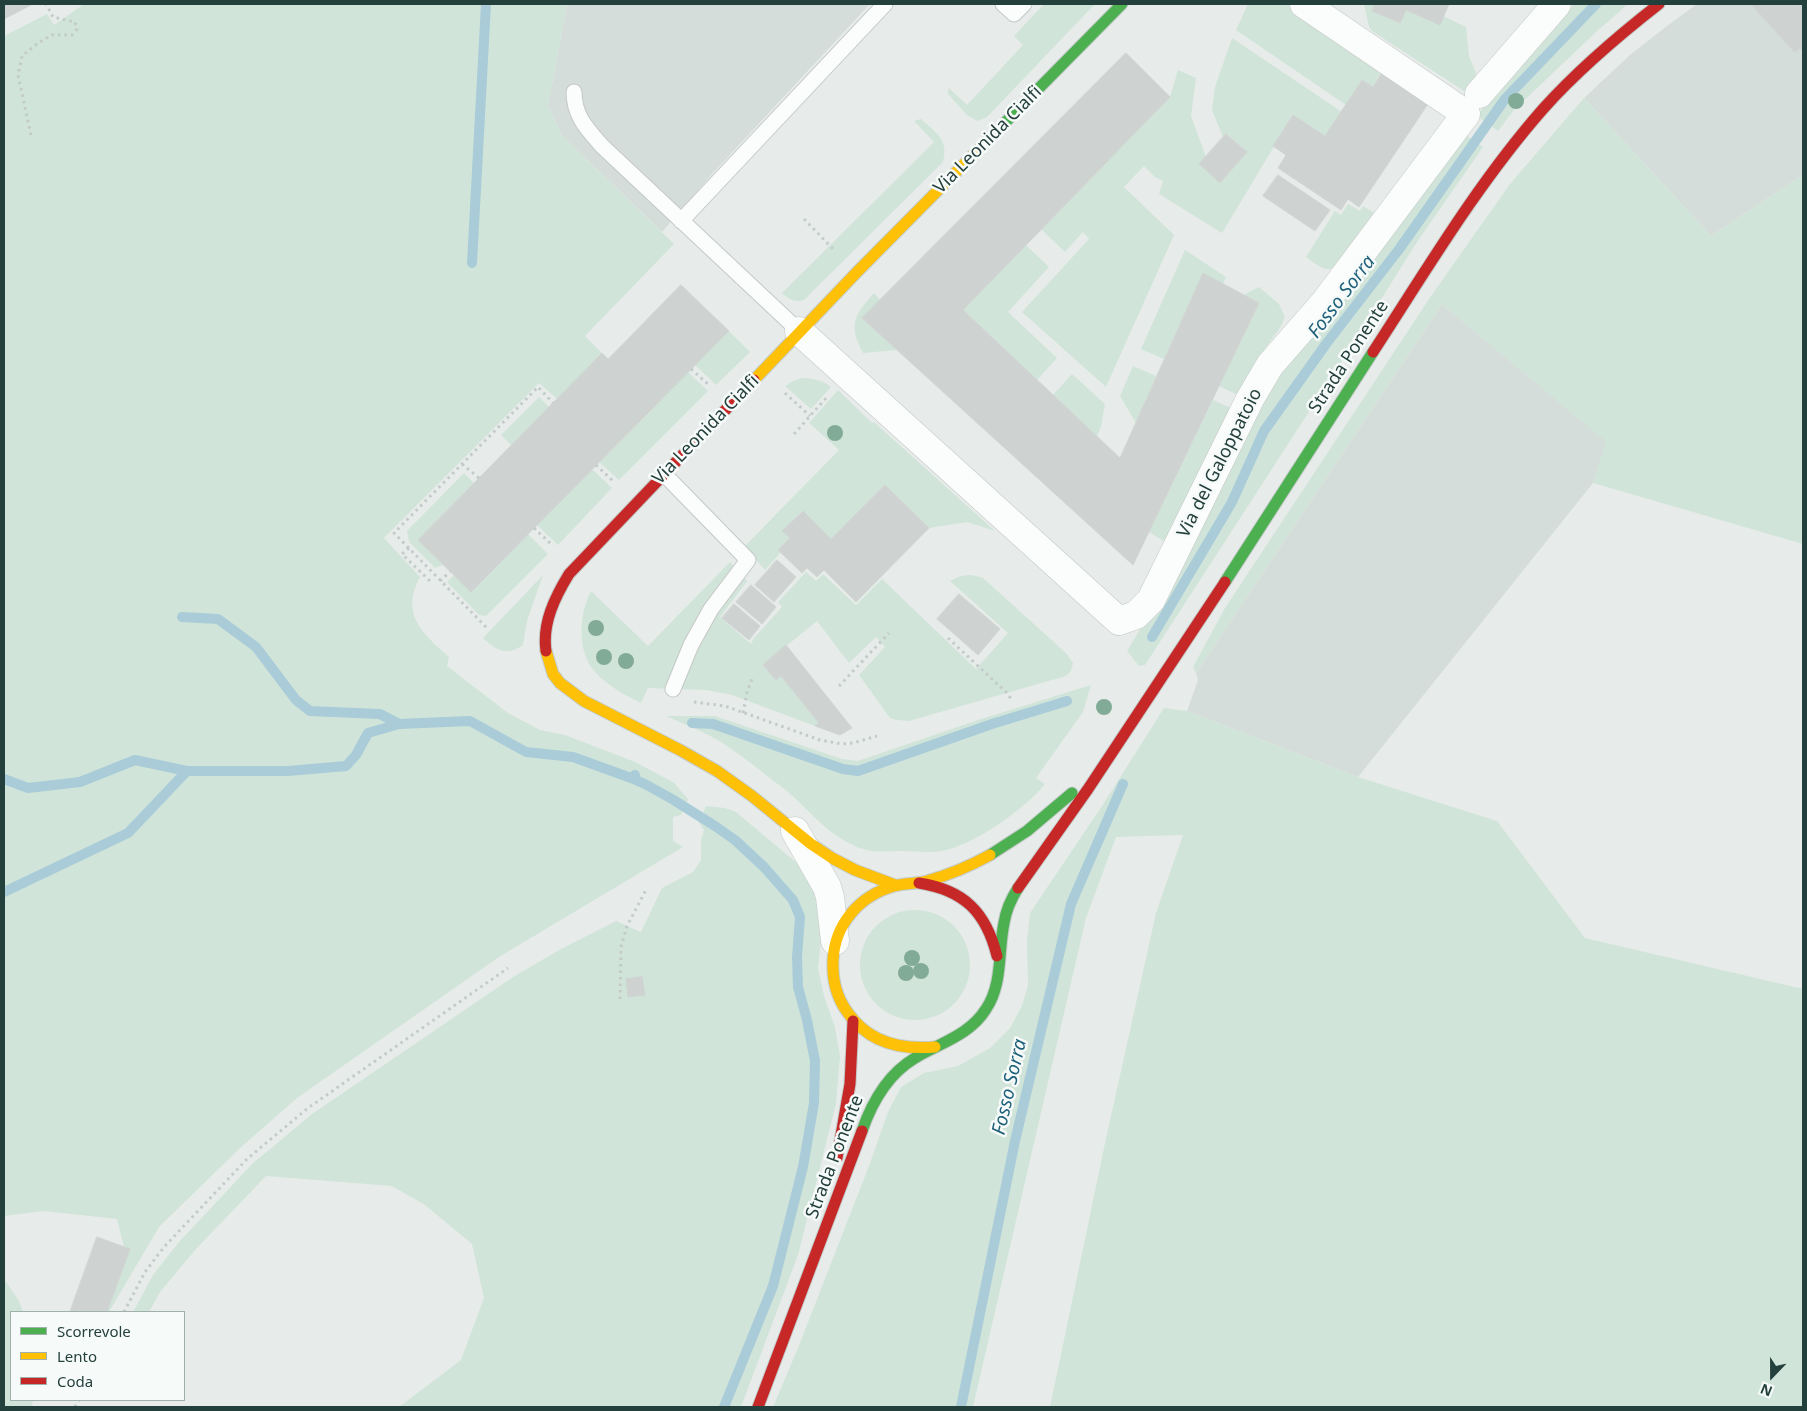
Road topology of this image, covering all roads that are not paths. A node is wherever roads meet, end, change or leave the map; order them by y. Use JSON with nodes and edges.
{"nodes":[{"id":1,"x":885,"y":4,"type":"edge"},
{"id":2,"x":1003,"y":4,"type":"edge"},
{"id":3,"x":1024,"y":4,"type":"edge"},
{"id":4,"x":1122,"y":4,"type":"edge"},
{"id":5,"x":1304,"y":4,"type":"edge"},
{"id":6,"x":1556,"y":4,"type":"edge"},
{"id":7,"x":1659,"y":4,"type":"edge"},
{"id":8,"x":574,"y":92,"type":"dead end"},
{"id":9,"x":1479,"y":94,"type":"dead end"},
{"id":10,"x":681,"y":221,"type":"junction"},
{"id":11,"x":799,"y":331,"type":"junction"},
{"id":12,"x":664,"y":474,"type":"junction"},
{"id":13,"x":673,"y":689,"type":"dead end"},
{"id":14,"x":1106,"y":761,"type":"junction"},
{"id":15,"x":795,"y":831,"type":"junction"},
{"id":16,"x":919,"y":883,"type":"junction"},
{"id":17,"x":895,"y":885,"type":"junction"},
{"id":18,"x":835,"y":941,"type":"junction"},
{"id":19,"x":998,"y":963,"type":"junction"},
{"id":20,"x":853,"y":1021,"type":"junction"},
{"id":21,"x":936,"y":1047,"type":"junction"},
{"id":22,"x":819,"y":1248,"type":"junction"},
{"id":23,"x":758,"y":1407,"type":"edge"}],
"edges":[{"from":1,"to":10,"type":"lane"},
{"from":2,"to":3,"type":"lane"},
{"from":4,"to":11,"type":"main road","name":"Via Leonida Cialfi"},
{"from":5,"to":11,"type":"street","name":"Via del Galoppatoio"},
{"from":6,"to":9,"type":"street"},
{"from":7,"to":14,"type":"main road","name":"Strada Ponente"},
{"from":8,"to":10,"type":"lane"},
{"from":10,"to":11,"type":"lane"},
{"from":11,"to":12,"type":"main road","name":"Via Leonida Cialfi"},
{"from":12,"to":13,"type":"lane"},
{"from":12,"to":15,"type":"main road","name":"Via Leonida Cialfi"},
{"from":14,"to":16,"type":"main road","name":"Strada Ponente"},
{"from":14,"to":19,"type":"main road","name":"Strada Ponente"},
{"from":15,"to":17,"type":"main road","name":"Via Leonida Cialfi"},
{"from":15,"to":18,"type":"street","name":"Via Leonida Cialfi"},
{"from":16,"to":17,"type":"main road","name":"Strada Ponente"},
{"from":16,"to":19,"type":"main road","name":"Strada Ponente"},
{"from":17,"to":18,"type":"main road","name":"Strada Ponente"},
{"from":18,"to":20,"type":"main road","name":"Strada Ponente"},
{"from":19,"to":21,"type":"main road","name":"Strada Ponente"},
{"from":20,"to":21,"type":"main road","name":"Strada Ponente"},
{"from":20,"to":22,"type":"main road","name":"Strada Ponente"},
{"from":21,"to":22,"type":"main road","name":"Strada Ponente"},
{"from":22,"to":23,"type":"main road","name":"Strada Ponente"}]}
